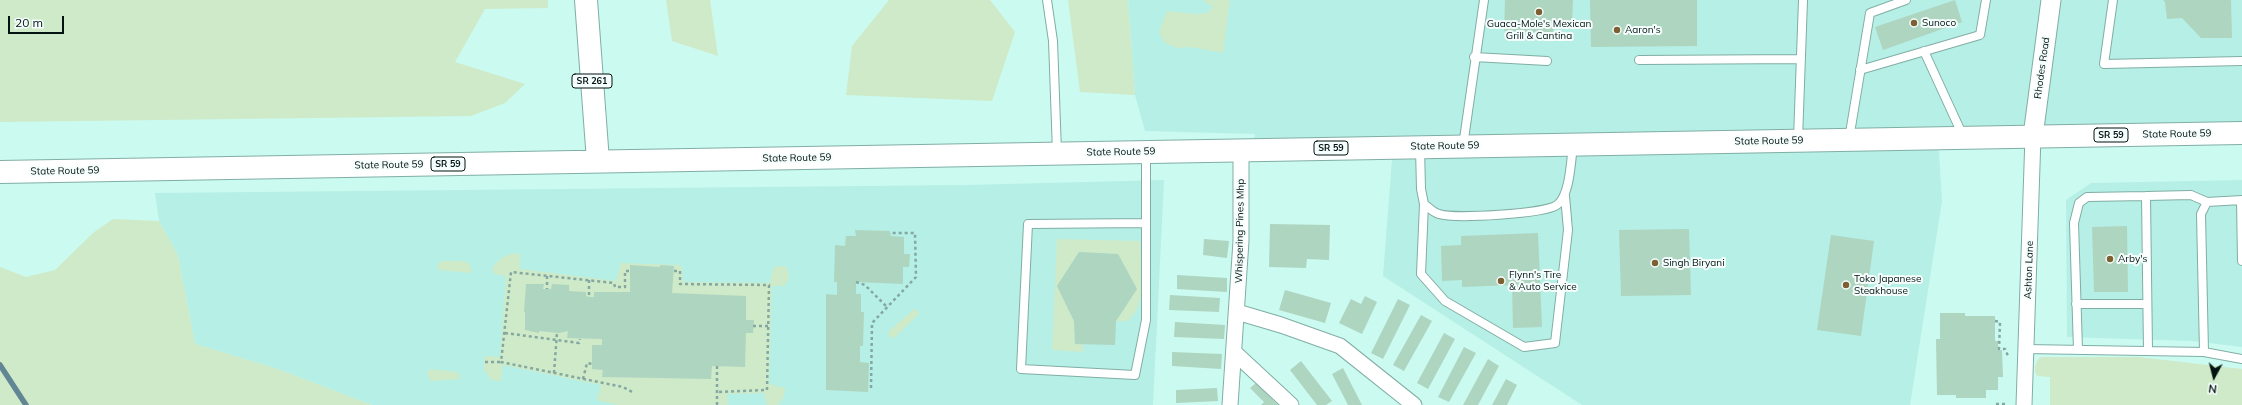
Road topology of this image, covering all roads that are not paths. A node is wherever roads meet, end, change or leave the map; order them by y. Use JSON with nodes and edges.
{"nodes":[{"id":1,"x":586,"y":0,"type":"edge"},
{"id":2,"x":1048,"y":0,"type":"edge"},
{"id":3,"x":1484,"y":0,"type":"edge"},
{"id":4,"x":1803,"y":0,"type":"edge"},
{"id":5,"x":1906,"y":0,"type":"edge"},
{"id":6,"x":1986,"y":0,"type":"edge"},
{"id":7,"x":2051,"y":0,"type":"edge"},
{"id":8,"x":2113,"y":0,"type":"edge"},
{"id":9,"x":1924,"y":51,"type":"junction"},
{"id":10,"x":1474,"y":57,"type":"junction"},
{"id":11,"x":1801,"y":59,"type":"junction"},
{"id":12,"x":1638,"y":60,"type":"dead end"},
{"id":13,"x":2242,"y":61,"type":"edge"},
{"id":14,"x":1547,"y":62,"type":"dead end"},
{"id":15,"x":1860,"y":70,"type":"junction"},
{"id":16,"x":2242,"y":133,"type":"edge"},
{"id":17,"x":2033,"y":136,"type":"junction"},
{"id":18,"x":1963,"y":137,"type":"junction"},
{"id":19,"x":1848,"y":139,"type":"junction"},
{"id":20,"x":1798,"y":140,"type":"junction"},
{"id":21,"x":1574,"y":144,"type":"junction"},
{"id":22,"x":1463,"y":146,"type":"junction"},
{"id":23,"x":1420,"y":147,"type":"junction"},
{"id":24,"x":1241,"y":150,"type":"junction"},
{"id":25,"x":1146,"y":152,"type":"junction"},
{"id":26,"x":1056,"y":153,"type":"junction"},
{"id":27,"x":598,"y":162,"type":"junction"},
{"id":28,"x":3,"y":172,"type":"edge"},
{"id":29,"x":1565,"y":196,"type":"junction"},
{"id":30,"x":2146,"y":196,"type":"junction"},
{"id":31,"x":2242,"y":200,"type":"edge"},
{"id":32,"x":2207,"y":202,"type":"junction"},
{"id":33,"x":1424,"y":204,"type":"junction"},
{"id":34,"x":1145,"y":223,"type":"junction"},
{"id":35,"x":2242,"y":261,"type":"edge"},
{"id":36,"x":2076,"y":304,"type":"junction"},
{"id":37,"x":2147,"y":304,"type":"junction"},
{"id":38,"x":1237,"y":312,"type":"junction"},
{"id":39,"x":2026,"y":349,"type":"junction"},
{"id":40,"x":2078,"y":350,"type":"junction"},
{"id":41,"x":2148,"y":351,"type":"junction"},
{"id":42,"x":2204,"y":352,"type":"junction"},
{"id":43,"x":1234,"y":353,"type":"junction"},
{"id":44,"x":2242,"y":359,"type":"edge"},
{"id":45,"x":1230,"y":405,"type":"edge"},
{"id":46,"x":1291,"y":405,"type":"edge"},
{"id":47,"x":1414,"y":405,"type":"edge"},
{"id":48,"x":2015,"y":405,"type":"edge"}],
"edges":[{"from":1,"to":27,"type":"main road","number":"SR 261"},
{"from":2,"to":26,"type":"lane"},
{"from":3,"to":10,"type":"lane"},
{"from":4,"to":11,"type":"lane"},
{"from":5,"to":15,"type":"lane"},
{"from":6,"to":9,"type":"lane"},
{"from":7,"to":17,"type":"street","name":"Rhodes Road"},
{"from":8,"to":13,"type":"lane"},
{"from":9,"to":15,"type":"lane"},
{"from":9,"to":18,"type":"lane"},
{"from":10,"to":14,"type":"lane"},
{"from":10,"to":22,"type":"lane"},
{"from":11,"to":12,"type":"lane"},
{"from":11,"to":20,"type":"lane"},
{"from":15,"to":19,"type":"lane"},
{"from":16,"to":17,"type":"main road","name":"State Route 59","number":"SR 59"},
{"from":17,"to":18,"type":"main road","name":"State Route 59","number":"SR 59"},
{"from":17,"to":39,"type":"street","name":"Ashton Lane"},
{"from":18,"to":19,"type":"main road","name":"State Route 59","number":"SR 59"},
{"from":19,"to":20,"type":"main road","name":"State Route 59","number":"SR 59"},
{"from":20,"to":21,"type":"main road","name":"State Route 59","number":"SR 59"},
{"from":21,"to":22,"type":"main road","name":"State Route 59","number":"SR 59"},
{"from":21,"to":29,"type":"lane"},
{"from":22,"to":23,"type":"main road","name":"State Route 59","number":"SR 59"},
{"from":23,"to":24,"type":"main road","name":"State Route 59","number":"SR 59"},
{"from":23,"to":33,"type":"lane"},
{"from":24,"to":25,"type":"main road","name":"State Route 59","number":"SR 59"},
{"from":24,"to":38,"type":"street","name":"Whispering Pines Mhp"},
{"from":25,"to":26,"type":"main road","name":"State Route 59","number":"SR 59"},
{"from":25,"to":34,"type":"lane"},
{"from":26,"to":27,"type":"main road","name":"State Route 59","number":"SR 59"},
{"from":27,"to":28,"type":"main road","name":"State Route 59","number":"SR 59"},
{"from":29,"to":33,"type":"lane"},
{"from":29,"to":33,"type":"lane"},
{"from":30,"to":32,"type":"lane"},
{"from":30,"to":36,"type":"lane"},
{"from":30,"to":37,"type":"lane"},
{"from":31,"to":32,"type":"lane"},
{"from":31,"to":35,"type":"lane"},
{"from":32,"to":42,"type":"lane"},
{"from":34,"to":34,"type":"lane"},
{"from":36,"to":37,"type":"lane"},
{"from":36,"to":40,"type":"lane"},
{"from":37,"to":41,"type":"lane"},
{"from":38,"to":43,"type":"street","name":"Whispering Pines Mhp"},
{"from":38,"to":47,"type":"street"},
{"from":39,"to":40,"type":"lane"},
{"from":39,"to":48,"type":"street","name":"Ashton Lane"},
{"from":40,"to":41,"type":"lane"},
{"from":41,"to":42,"type":"lane"},
{"from":42,"to":44,"type":"lane"},
{"from":43,"to":45,"type":"street","name":"Whispering Pines Mhp"},
{"from":43,"to":46,"type":"street"}]}
